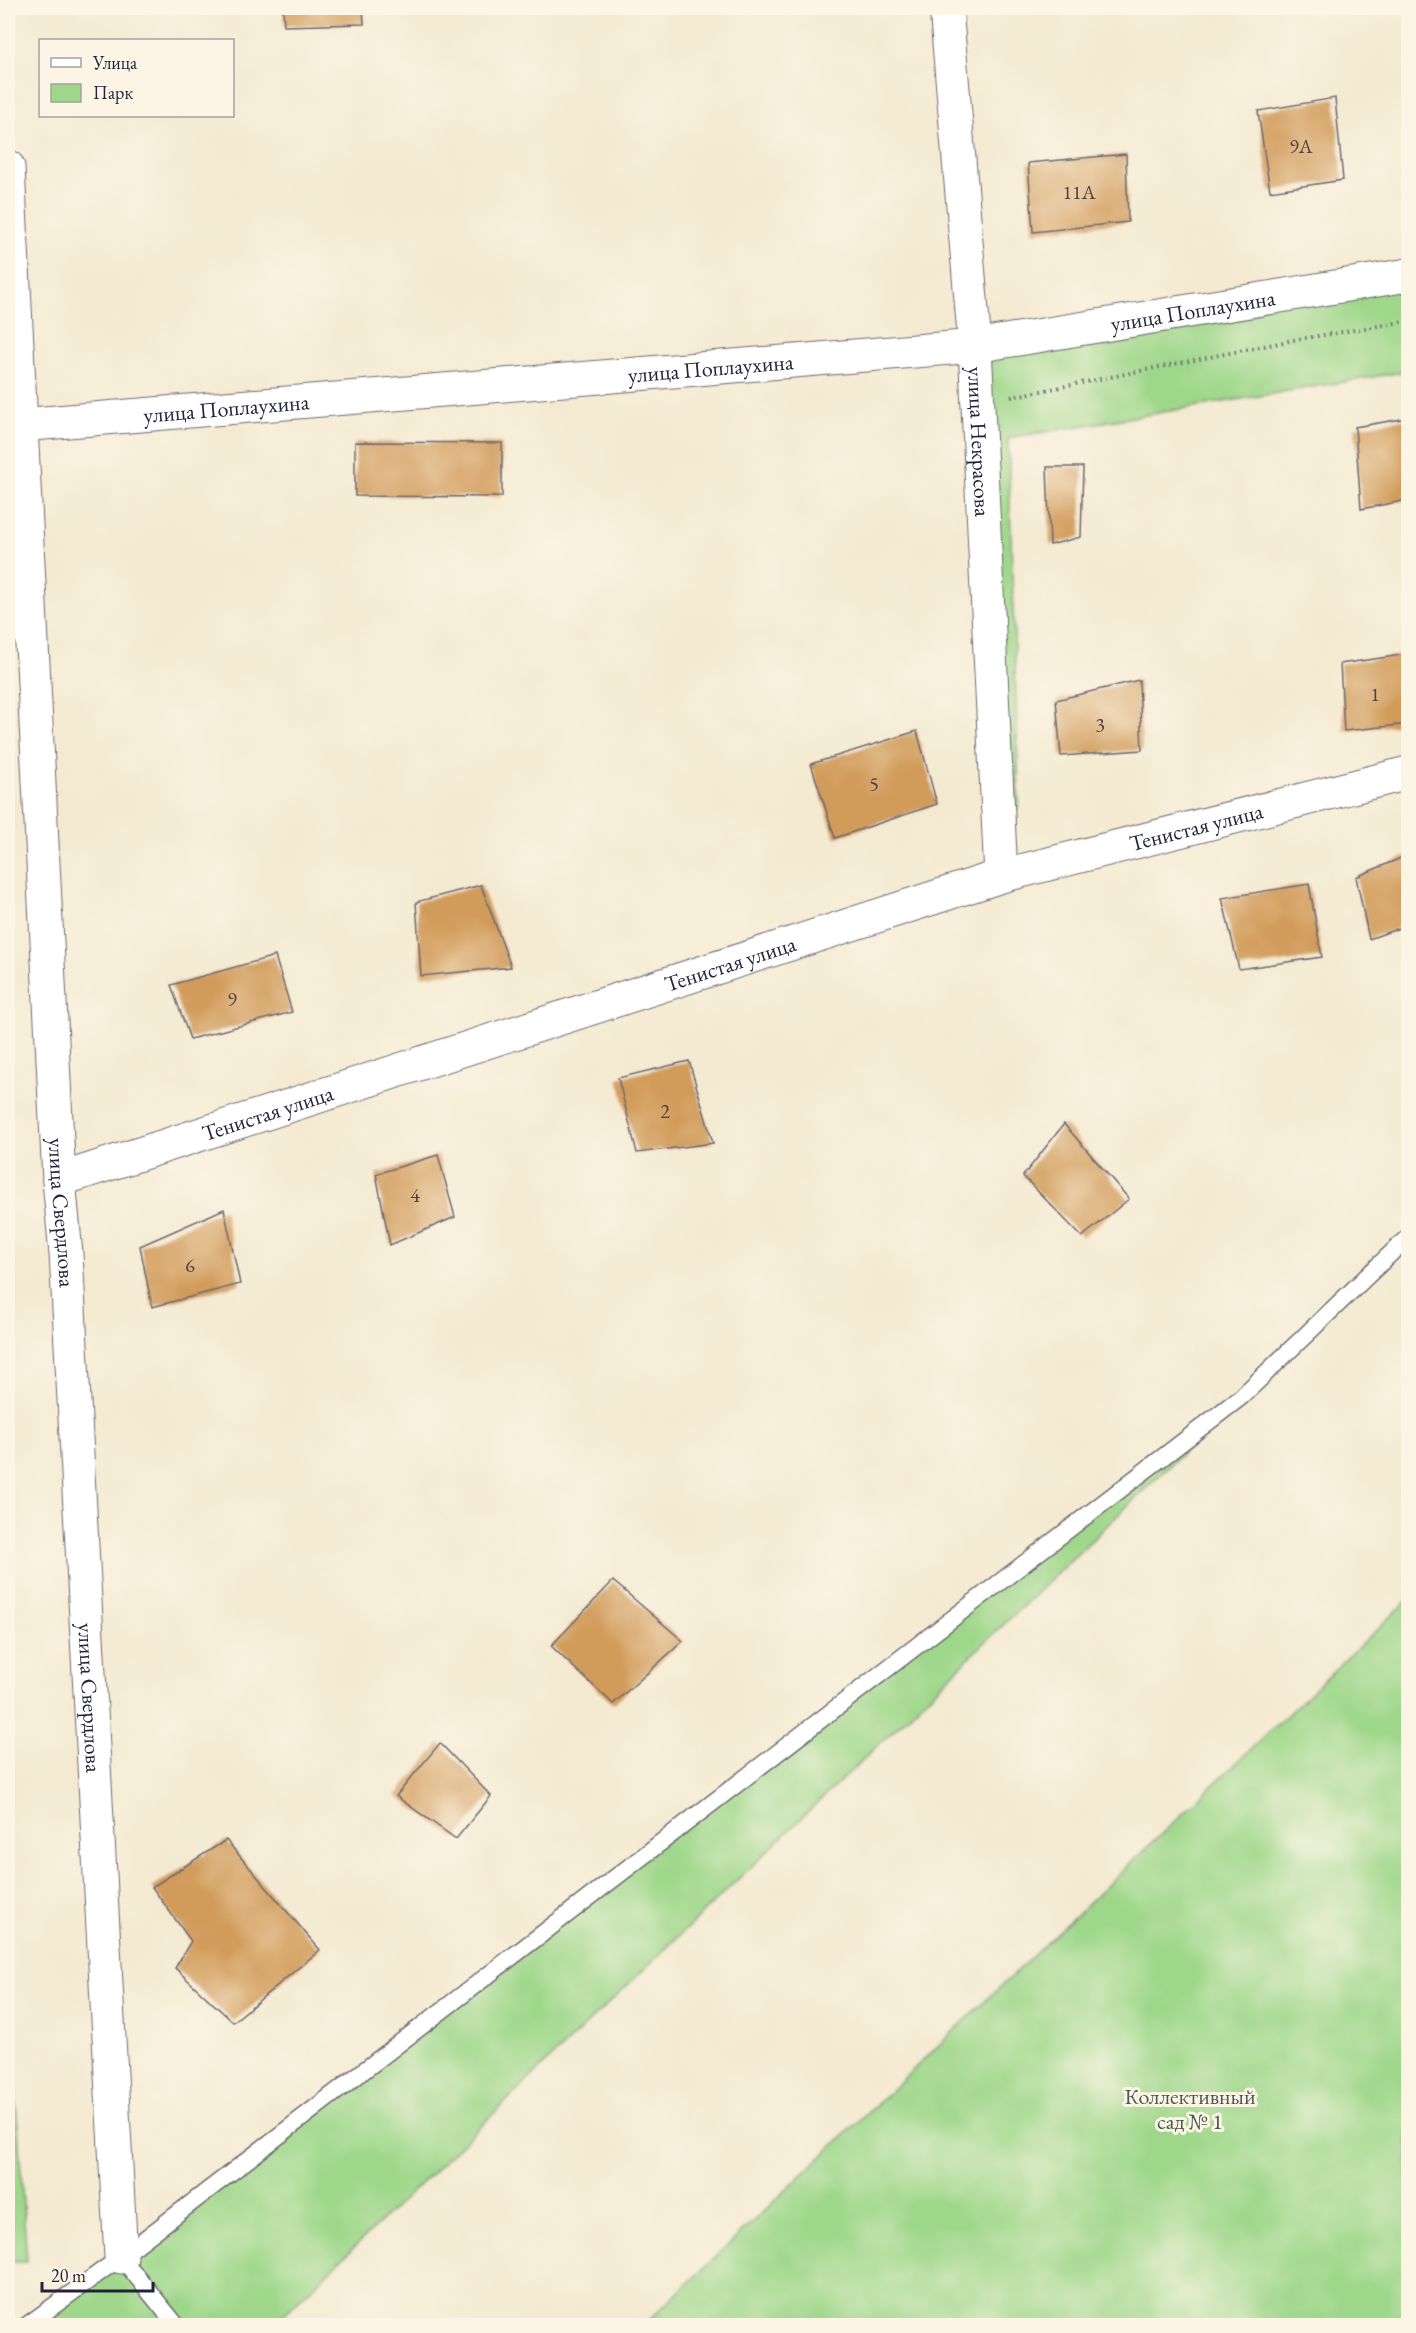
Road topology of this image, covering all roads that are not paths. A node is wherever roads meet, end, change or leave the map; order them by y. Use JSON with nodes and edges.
{"nodes":[{"id":1,"x":946,"y":8,"type":"edge"},
{"id":2,"x":8,"y":167,"type":"edge"},
{"id":3,"x":1408,"y":274,"type":"edge"},
{"id":4,"x":975,"y":346,"type":"junction"},
{"id":5,"x":15,"y":426,"type":"edge"},
{"id":6,"x":1408,"y":773,"type":"edge"},
{"id":7,"x":1001,"y":876,"type":"junction"},
{"id":8,"x":59,"y":1180,"type":"junction"},
{"id":9,"x":1408,"y":1237,"type":"edge"},
{"id":10,"x":121,"y":2257,"type":"junction"},
{"id":11,"x":26,"y":2325,"type":"edge"},
{"id":12,"x":177,"y":2325,"type":"edge"}],
"edges":[{"from":1,"to":4,"type":"street","name":"улица Некрасова"},
{"from":2,"to":5,"type":"street","name":"улица Свердлова"},
{"from":3,"to":4,"type":"street","name":"улица Поплаухина"},
{"from":4,"to":5,"type":"street","name":"улица Поплаухина"},
{"from":4,"to":7,"type":"street","name":"улица Некрасова"},
{"from":5,"to":8,"type":"street","name":"улица Свердлова"},
{"from":6,"to":7,"type":"street","name":"Тенистая улица"},
{"from":7,"to":8,"type":"street","name":"Тенистая улица"},
{"from":8,"to":10,"type":"street","name":"улица Свердлова"},
{"from":9,"to":10,"type":"lane"},
{"from":10,"to":11,"type":"lane"},
{"from":10,"to":12,"type":"lane"}]}
